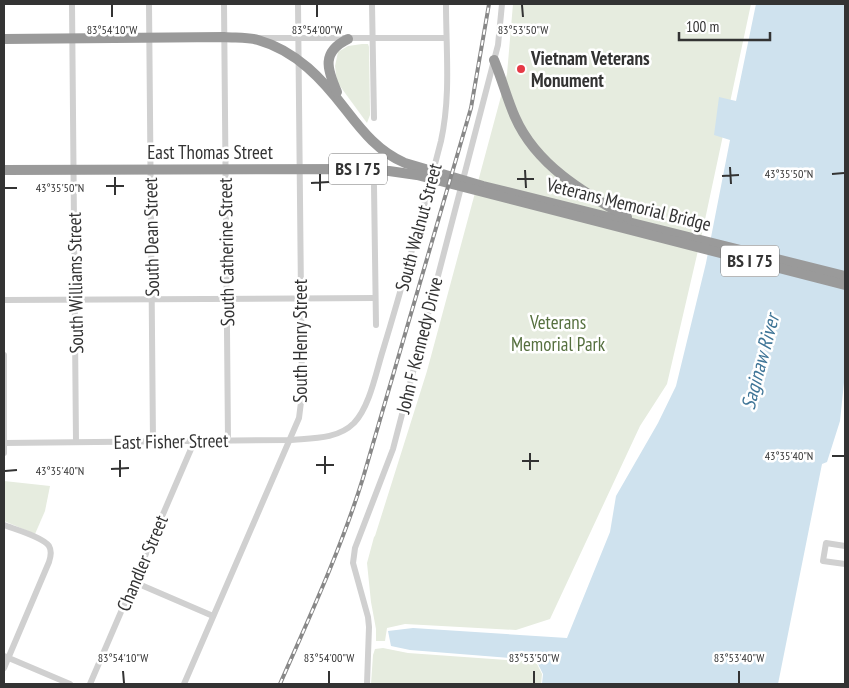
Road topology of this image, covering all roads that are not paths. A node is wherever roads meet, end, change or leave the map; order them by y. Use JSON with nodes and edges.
{"nodes":[{"id":1,"x":72,"y":4,"type":"edge"},
{"id":2,"x":149,"y":4,"type":"edge"},
{"id":3,"x":224,"y":4,"type":"edge"},
{"id":4,"x":298,"y":4,"type":"edge"},
{"id":5,"x":372,"y":4,"type":"edge"},
{"id":6,"x":446,"y":4,"type":"edge"},
{"id":7,"x":502,"y":4,"type":"edge"},
{"id":8,"x":224,"y":37,"type":"junction"},
{"id":9,"x":149,"y":38,"type":"junction"},
{"id":10,"x":247,"y":38,"type":"junction"},
{"id":11,"x":299,"y":38,"type":"junction"},
{"id":12,"x":372,"y":38,"type":"junction"},
{"id":13,"x":446,"y":38,"type":"junction"},
{"id":14,"x":4,"y":39,"type":"edge"},
{"id":15,"x":72,"y":39,"type":"junction"},
{"id":16,"x":348,"y":39,"type":"junction"},
{"id":17,"x":299,"y":60,"type":"junction"},
{"id":18,"x":494,"y":60,"type":"junction"},
{"id":19,"x":344,"y":107,"type":"junction"},
{"id":20,"x":374,"y":118,"type":"dead end"},
{"id":21,"x":150,"y":169,"type":"junction"},
{"id":22,"x":225,"y":169,"type":"junction"},
{"id":23,"x":300,"y":169,"type":"junction"},
{"id":24,"x":4,"y":170,"type":"edge"},
{"id":25,"x":73,"y":170,"type":"junction"},
{"id":26,"x":418,"y":172,"type":"junction"},
{"id":27,"x":374,"y":186,"type":"dead end"},
{"id":28,"x":483,"y":190,"type":"junction"},
{"id":29,"x":639,"y":224,"type":"junction"},
{"id":30,"x":656,"y":233,"type":"junction"},
{"id":31,"x":845,"y":276,"type":"edge"},
{"id":32,"x":845,"y":285,"type":"edge"},
{"id":33,"x":226,"y":298,"type":"junction"},
{"id":34,"x":301,"y":298,"type":"junction"},
{"id":35,"x":375,"y":298,"type":"junction"},
{"id":36,"x":152,"y":299,"type":"junction"},
{"id":37,"x":4,"y":300,"type":"edge"},
{"id":38,"x":75,"y":300,"type":"junction"},
{"id":39,"x":376,"y":325,"type":"dead end"},
{"id":40,"x":4,"y":355,"type":"edge"},
{"id":41,"x":337,"y":434,"type":"joint"},
{"id":42,"x":228,"y":440,"type":"junction"},
{"id":43,"x":289,"y":440,"type":"junction"},
{"id":44,"x":153,"y":441,"type":"junction"},
{"id":45,"x":191,"y":441,"type":"junction"},
{"id":46,"x":4,"y":442,"type":"edge"},
{"id":47,"x":76,"y":442,"type":"junction"},
{"id":48,"x":4,"y":453,"type":"edge"},
{"id":49,"x":4,"y":525,"type":"edge"},
{"id":50,"x":845,"y":546,"type":"edge"},
{"id":51,"x":845,"y":564,"type":"edge"},
{"id":52,"x":134,"y":582,"type":"junction"},
{"id":53,"x":213,"y":616,"type":"junction"},
{"id":54,"x":6,"y":657,"type":"edge"},
{"id":55,"x":4,"y":668,"type":"edge"},
{"id":56,"x":70,"y":684,"type":"edge"},
{"id":57,"x":90,"y":684,"type":"edge"},
{"id":58,"x":184,"y":684,"type":"edge"},
{"id":59,"x":367,"y":684,"type":"edge"}],
"edges":[{"from":1,"to":15,"type":"street","name":"South Williams Street"},
{"from":2,"to":9,"type":"street","name":"South Dean Street"},
{"from":3,"to":8,"type":"street","name":"South Catherine Street"},
{"from":4,"to":11,"type":"street","name":"South Henry Street"},
{"from":5,"to":12,"type":"street"},
{"from":6,"to":13,"type":"street","name":"South Walnut Street"},
{"from":7,"to":18,"type":"street","name":"John F Kennedy Drive"},
{"from":8,"to":9,"type":"highway","number":"BS I 75"},
{"from":8,"to":10,"type":"highway","number":"BS I 75"},
{"from":8,"to":22,"type":"street","name":"South Catherine Street"},
{"from":9,"to":15,"type":"highway","number":"BS I 75"},
{"from":9,"to":21,"type":"street","name":"South Dean Street"},
{"from":10,"to":11,"type":"street"},
{"from":10,"to":17,"type":"highway","number":"BS I 75"},
{"from":11,"to":16,"type":"street"},
{"from":11,"to":17,"type":"street","name":"South Henry Street"},
{"from":12,"to":13,"type":"street"},
{"from":12,"to":16,"type":"street"},
{"from":12,"to":20,"type":"street"},
{"from":13,"to":41,"type":"street","name":"South Walnut Street"},
{"from":14,"to":15,"type":"highway","number":"BS I 75"},
{"from":15,"to":25,"type":"street","name":"South Williams Street"},
{"from":16,"to":19,"type":"highway"},
{"from":17,"to":19,"type":"highway","name":"Veterans Memorial Bridge","number":"BS I 75"},
{"from":17,"to":23,"type":"street","name":"South Henry Street"},
{"from":18,"to":29,"type":"highway"},
{"from":18,"to":59,"type":"street","name":"John F Kennedy Drive"},
{"from":19,"to":26,"type":"highway","name":"Veterans Memorial Bridge","number":"BS I 75"},
{"from":21,"to":22,"type":"highway","name":"East Thomas Street","number":"BS I 75"},
{"from":21,"to":25,"type":"highway","name":"East Thomas Street","number":"BS I 75"},
{"from":21,"to":36,"type":"street","name":"South Dean Street"},
{"from":22,"to":23,"type":"highway","name":"East Thomas Street","number":"BS I 75"},
{"from":22,"to":33,"type":"street","name":"South Catherine Street"},
{"from":23,"to":26,"type":"highway","name":"East Thomas Street","number":"BS I 75"},
{"from":23,"to":34,"type":"street","name":"South Henry Street"},
{"from":24,"to":25,"type":"highway","name":"East Thomas Street","number":"BS I 75"},
{"from":25,"to":38,"type":"street","name":"South Williams Street"},
{"from":26,"to":28,"type":"highway","name":"Veterans Memorial Bridge","number":"BS I 75"},
{"from":27,"to":35,"type":"street"},
{"from":28,"to":29,"type":"highway","name":"Veterans Memorial Bridge","number":"BS I 75"},
{"from":28,"to":30,"type":"highway","name":"Veterans Memorial Bridge","number":"BS I 75"},
{"from":29,"to":30,"type":"highway","name":"Veterans Memorial Bridge","number":"BS I 75"},
{"from":30,"to":31,"type":"highway","name":"Veterans Memorial Bridge","number":"BS I 75"},
{"from":30,"to":32,"type":"highway","name":"Veterans Memorial Bridge","number":"BS I 75"},
{"from":33,"to":34,"type":"street"},
{"from":33,"to":36,"type":"street"},
{"from":33,"to":42,"type":"street","name":"South Catherine Street"},
{"from":34,"to":35,"type":"street"},
{"from":34,"to":43,"type":"street","name":"South Henry Street"},
{"from":35,"to":39,"type":"street"},
{"from":36,"to":38,"type":"street"},
{"from":36,"to":44,"type":"street","name":"South Dean Street"},
{"from":37,"to":38,"type":"street"},
{"from":38,"to":47,"type":"street","name":"South Williams Street"},
{"from":40,"to":46,"type":"street"},
{"from":41,"to":43,"type":"street","name":"East Fisher Street"},
{"from":42,"to":43,"type":"street","name":"East Fisher Street"},
{"from":42,"to":45,"type":"street","name":"East Fisher Street"},
{"from":43,"to":53,"type":"street","name":"South Henry Street"},
{"from":44,"to":45,"type":"street","name":"East Fisher Street"},
{"from":44,"to":47,"type":"street","name":"East Fisher Street"},
{"from":45,"to":52,"type":"street","name":"Chandler Street"},
{"from":46,"to":47,"type":"street","name":"East Fisher Street"},
{"from":46,"to":48,"type":"street"},
{"from":49,"to":54,"type":"street"},
{"from":50,"to":51,"type":"street"},
{"from":52,"to":53,"type":"street"},
{"from":52,"to":57,"type":"street","name":"Chandler Street"},
{"from":53,"to":58,"type":"street","name":"South Henry Street"},
{"from":54,"to":55,"type":"street"},
{"from":54,"to":56,"type":"street"}]}
